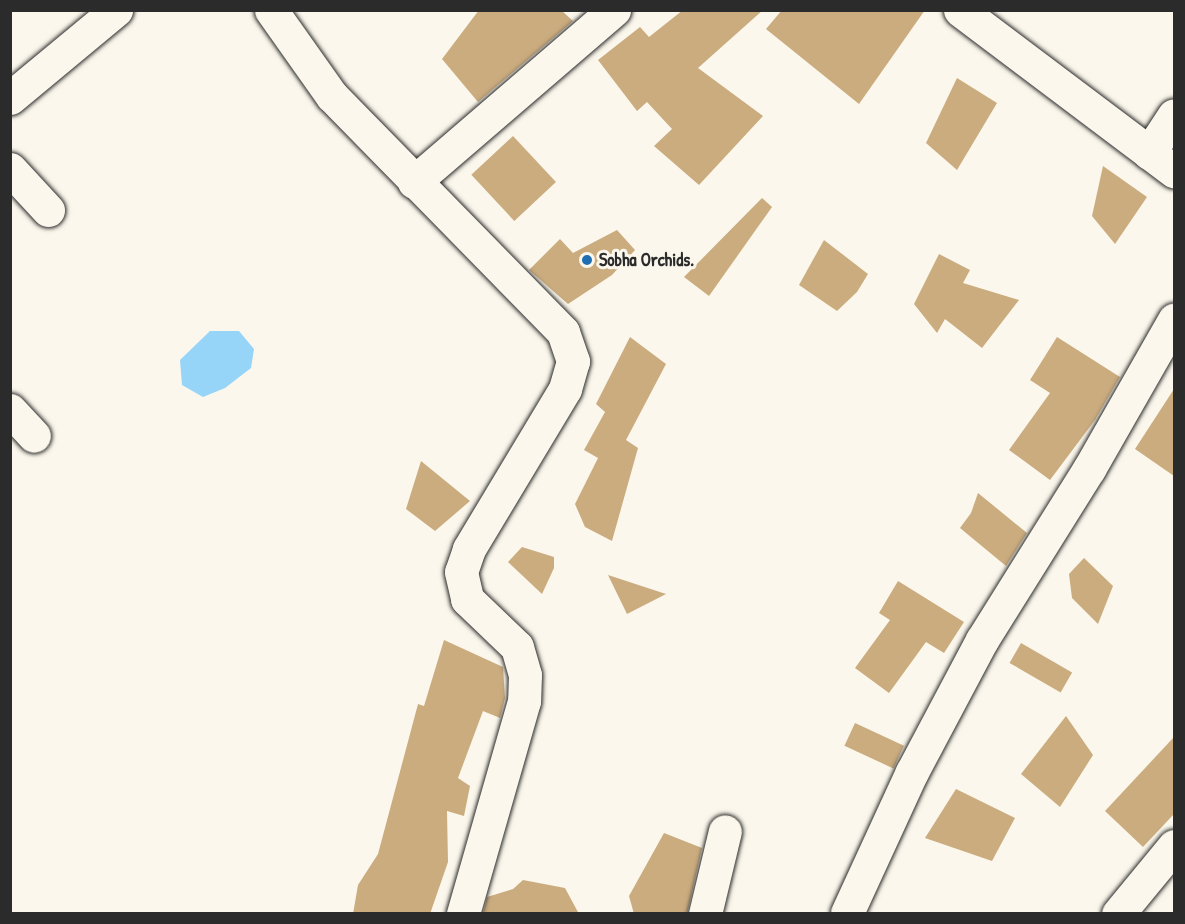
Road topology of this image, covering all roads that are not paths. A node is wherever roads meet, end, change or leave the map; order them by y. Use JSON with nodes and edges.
{"nodes":[{"id":1,"x":116,"y":10,"type":"edge"},
{"id":2,"x":271,"y":10,"type":"edge"},
{"id":3,"x":614,"y":10,"type":"edge"},
{"id":4,"x":960,"y":10,"type":"edge"},
{"id":5,"x":10,"y":98,"type":"edge"},
{"id":6,"x":1174,"y":115,"type":"edge"},
{"id":7,"x":1162,"y":162,"type":"edge"},
{"id":8,"x":10,"y":170,"type":"edge"},
{"id":9,"x":414,"y":182,"type":"junction"},
{"id":10,"x":48,"y":210,"type":"dead end"},
{"id":11,"x":1174,"y":320,"type":"edge"},
{"id":12,"x":10,"y":410,"type":"edge"},
{"id":13,"x":34,"y":436,"type":"dead end"},
{"id":14,"x":725,"y":831,"type":"dead end"},
{"id":15,"x":1174,"y":846,"type":"edge"},
{"id":16,"x":847,"y":913,"type":"edge"},
{"id":17,"x":464,"y":914,"type":"edge"},
{"id":18,"x":705,"y":914,"type":"edge"},
{"id":19,"x":1118,"y":914,"type":"edge"}],
"edges":[{"from":1,"to":5,"type":"street"},
{"from":2,"to":9,"type":"street"},
{"from":3,"to":9,"type":"street"},
{"from":4,"to":7,"type":"street"},
{"from":6,"to":7,"type":"street"},
{"from":8,"to":10,"type":"street"},
{"from":9,"to":17,"type":"street"},
{"from":11,"to":16,"type":"street"},
{"from":12,"to":13,"type":"street"},
{"from":14,"to":18,"type":"street"},
{"from":15,"to":19,"type":"street"}]}
